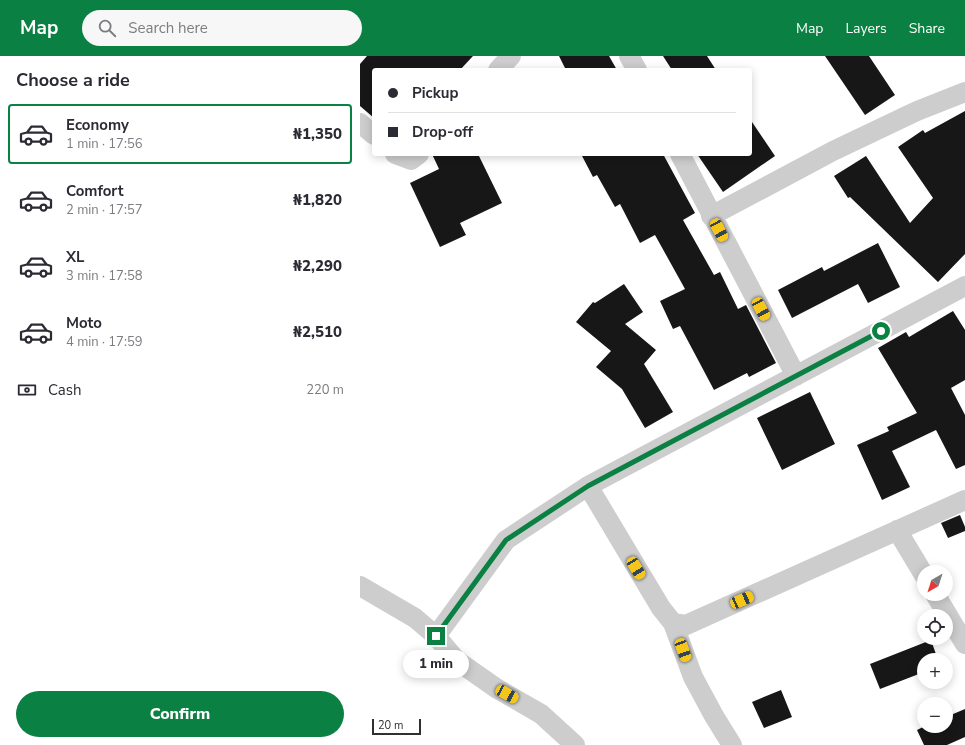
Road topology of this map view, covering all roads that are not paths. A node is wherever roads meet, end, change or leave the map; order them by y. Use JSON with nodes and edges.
{"nodes":[{"id":1,"x":511,"y":56,"type":"edge"},
{"id":2,"x":629,"y":56,"type":"edge"},
{"id":3,"x":500,"y":68,"type":"edge"},
{"id":4,"x":635,"y":68,"type":"edge"},
{"id":5,"x":965,"y":92,"type":"edge"},
{"id":6,"x":360,"y":123,"type":"edge"},
{"id":7,"x":372,"y":133,"type":"edge"},
{"id":8,"x":401,"y":156,"type":"edge"},
{"id":9,"x":417,"y":156,"type":"edge"},
{"id":10,"x":681,"y":156,"type":"edge"},
{"id":11,"x":712,"y":216,"type":"junction"},
{"id":12,"x":965,"y":286,"type":"edge"},
{"id":13,"x":796,"y":376,"type":"junction"},
{"id":14,"x":588,"y":486,"type":"junction"},
{"id":15,"x":965,"y":500,"type":"edge"},
{"id":16,"x":897,"y":530,"type":"junction"},
{"id":17,"x":918,"y":565,"type":"edge"},
{"id":18,"x":360,"y":586,"type":"edge"},
{"id":19,"x":939,"y":601,"type":"edge"},
{"id":20,"x":673,"y":623,"type":"junction"},
{"id":21,"x":436,"y":636,"type":"junction"},
{"id":22,"x":965,"y":644,"type":"edge"},
{"id":23,"x":575,"y":745,"type":"edge"},
{"id":24,"x":732,"y":745,"type":"edge"}],
"edges":[{"from":1,"to":3,"type":"street"},
{"from":2,"to":4,"type":"street"},
{"from":5,"to":11,"type":"street"},
{"from":6,"to":7,"type":"street"},
{"from":8,"to":9,"type":"street"},
{"from":10,"to":11,"type":"street"},
{"from":11,"to":13,"type":"street"},
{"from":12,"to":13,"type":"street"},
{"from":13,"to":14,"type":"street"},
{"from":14,"to":20,"type":"street"},
{"from":14,"to":21,"type":"street"},
{"from":15,"to":16,"type":"street"},
{"from":16,"to":17,"type":"street"},
{"from":16,"to":20,"type":"street"},
{"from":18,"to":21,"type":"street"},
{"from":19,"to":22,"type":"street"},
{"from":20,"to":24,"type":"street"},
{"from":21,"to":23,"type":"street"}]}
